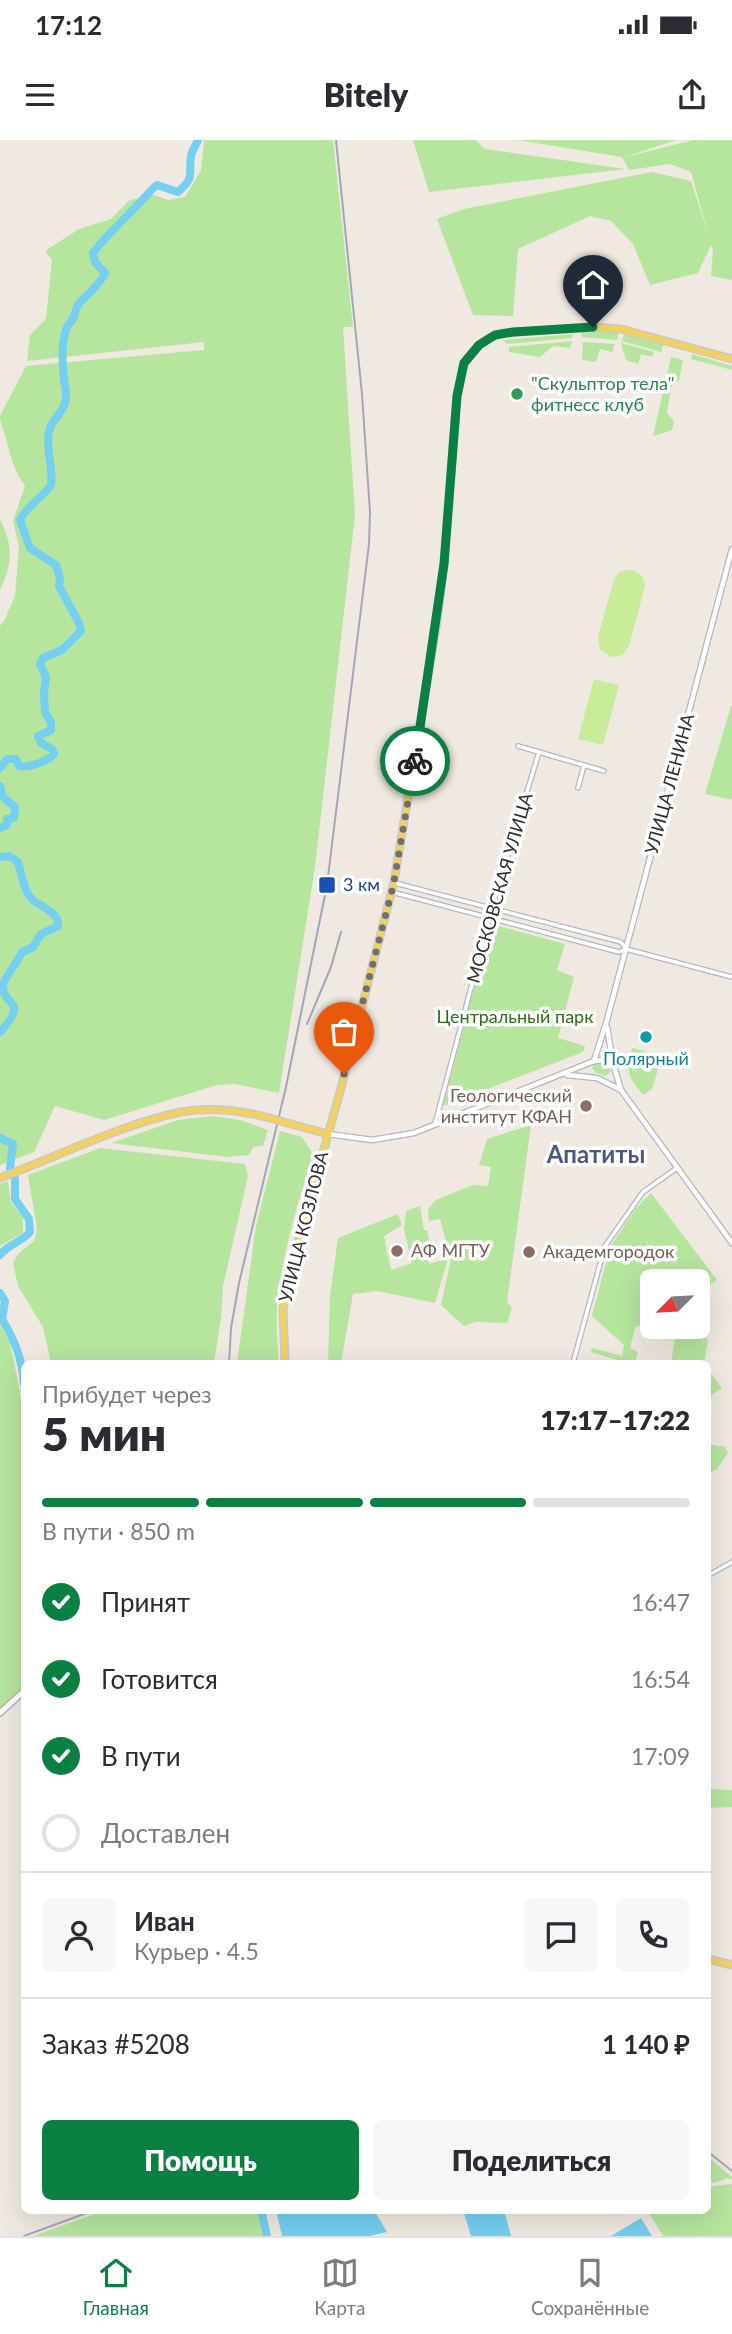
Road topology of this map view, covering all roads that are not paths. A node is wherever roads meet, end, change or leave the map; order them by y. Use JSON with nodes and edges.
{"nodes":[{"id":1,"x":732,"y":359,"type":"edge"},
{"id":2,"x":732,"y":549,"type":"edge"},
{"id":3,"x":518,"y":746,"type":"dead end"},
{"id":4,"x":539,"y":752,"type":"junction"},
{"id":5,"x":584,"y":765,"type":"junction"},
{"id":6,"x":604,"y":771,"type":"dead end"},
{"id":7,"x":578,"y":788,"type":"dead end"},
{"id":8,"x":394,"y":883,"type":"junction"},
{"id":9,"x":392,"y":892,"type":"junction"},
{"id":10,"x":492,"y":908,"type":"junction"},
{"id":11,"x":490,"y":917,"type":"junction"},
{"id":12,"x":626,"y":949,"type":"junction"},
{"id":13,"x":732,"y":977,"type":"edge"},
{"id":14,"x":607,"y":1020,"type":"junction"},
{"id":15,"x":592,"y":1066,"type":"junction"},
{"id":16,"x":614,"y":1066,"type":"junction"},
{"id":17,"x":563,"y":1075,"type":"junction"},
{"id":18,"x":597,"y":1077,"type":"junction"},
{"id":19,"x":604,"y":1080,"type":"junction"},
{"id":20,"x":621,"y":1090,"type":"junction"},
{"id":21,"x":435,"y":1126,"type":"junction"},
{"id":22,"x":328,"y":1134,"type":"junction"},
{"id":23,"x":677,"y":1168,"type":"junction"},
{"id":24,"x":0,"y":1178,"type":"edge"},
{"id":25,"x":732,"y":1243,"type":"edge"},
{"id":26,"x":285,"y":1360,"type":"edge"},
{"id":27,"x":574,"y":1360,"type":"edge"},
{"id":28,"x":732,"y":1562,"type":"edge"},
{"id":29,"x":711,"y":1574,"type":"edge"},
{"id":30,"x":21,"y":1694,"type":"edge"},
{"id":31,"x":0,"y":1713,"type":"edge"},
{"id":32,"x":711,"y":1959,"type":"edge"},
{"id":33,"x":732,"y":1965,"type":"edge"}],
"edges":[{"from":1,"to":8,"type":"main road"},
{"from":2,"to":12,"type":"street","name":"УЛИЦА ЛЕНИНА"},
{"from":3,"to":4,"type":"street"},
{"from":4,"to":5,"type":"street"},
{"from":4,"to":10,"type":"street","name":"МОСКОВСКАЯ УЛИЦА"},
{"from":5,"to":6,"type":"street"},
{"from":5,"to":7,"type":"street"},
{"from":8,"to":9,"type":"main road"},
{"from":8,"to":10,"type":"street"},
{"from":9,"to":11,"type":"street"},
{"from":9,"to":22,"type":"main road"},
{"from":10,"to":11,"type":"street","name":"МОСКОВСКАЯ УЛИЦА"},
{"from":10,"to":12,"type":"street"},
{"from":11,"to":12,"type":"street"},
{"from":11,"to":21,"type":"street","name":"МОСКОВСКАЯ УЛИЦА"},
{"from":12,"to":13,"type":"street"},
{"from":12,"to":14,"type":"street","name":"УЛИЦА ЛЕНИНА"},
{"from":14,"to":15,"type":"street","name":"УЛИЦА ЛЕНИНА"},
{"from":14,"to":16,"type":"street","name":"УЛИЦА ЛЕНИНА"},
{"from":15,"to":16,"type":"street"},
{"from":15,"to":17,"type":"street"},
{"from":15,"to":18,"type":"street"},
{"from":16,"to":19,"type":"street"},
{"from":16,"to":20,"type":"street","name":"УЛИЦА ЛЕНИНА"},
{"from":17,"to":18,"type":"street"},
{"from":17,"to":21,"type":"street"},
{"from":18,"to":19,"type":"street"},
{"from":19,"to":20,"type":"street"},
{"from":20,"to":23,"type":"street"},
{"from":21,"to":22,"type":"street"},
{"from":22,"to":24,"type":"main road","bridge":true},
{"from":22,"to":26,"type":"main road","name":"УЛИЦА КОЗЛОВА"},
{"from":23,"to":25,"type":"street"},
{"from":23,"to":27,"type":"street"},
{"from":28,"to":29,"type":"street"},
{"from":30,"to":31,"type":"main road"},
{"from":32,"to":33,"type":"main road"}]}
